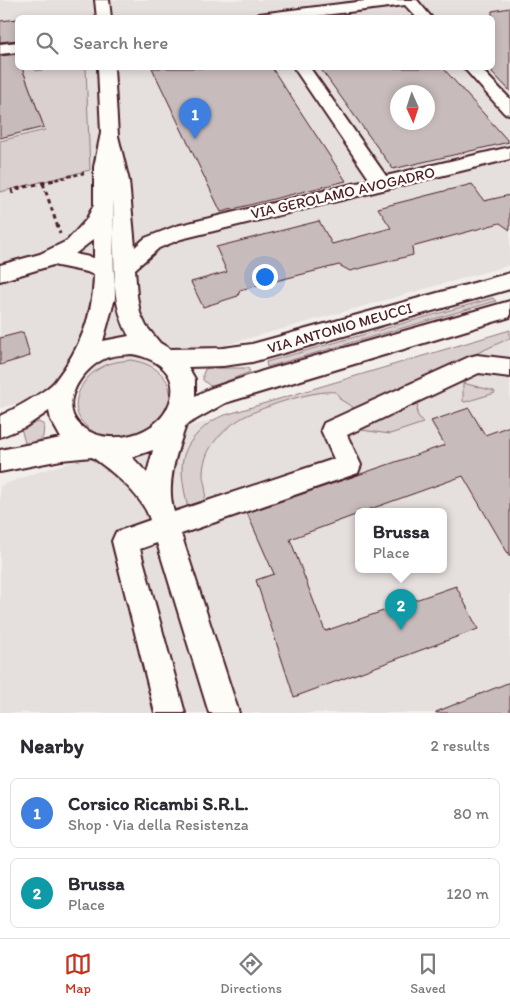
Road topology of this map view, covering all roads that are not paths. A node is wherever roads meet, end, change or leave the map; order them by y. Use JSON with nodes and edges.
{"nodes":[{"id":1,"x":102,"y":0,"type":"edge"},
{"id":2,"x":409,"y":0,"type":"edge"},
{"id":3,"x":104,"y":15,"type":"edge"},
{"id":4,"x":281,"y":15,"type":"edge"},
{"id":5,"x":422,"y":15,"type":"edge"},
{"id":6,"x":15,"y":46,"type":"edge"},
{"id":7,"x":0,"y":49,"type":"edge"},
{"id":8,"x":106,"y":70,"type":"edge"},
{"id":9,"x":303,"y":70,"type":"edge"},
{"id":10,"x":474,"y":70,"type":"edge"},
{"id":11,"x":510,"y":108,"type":"edge"},
{"id":12,"x":110,"y":133,"type":"junction"},
{"id":13,"x":510,"y":153,"type":"edge"},
{"id":14,"x":382,"y":184,"type":"junction"},
{"id":15,"x":104,"y":202,"type":"junction"},
{"id":16,"x":124,"y":217,"type":"junction"},
{"id":17,"x":176,"y":233,"type":"junction"},
{"id":18,"x":60,"y":255,"type":"junction"},
{"id":19,"x":126,"y":266,"type":"junction"},
{"id":20,"x":104,"y":271,"type":"junction"},
{"id":21,"x":0,"y":273,"type":"edge"},
{"id":22,"x":510,"y":281,"type":"edge"},
{"id":23,"x":510,"y":309,"type":"edge"},
{"id":24,"x":160,"y":353,"type":"junction"},
{"id":25,"x":81,"y":362,"type":"junction"},
{"id":26,"x":510,"y":368,"type":"edge"},
{"id":27,"x":62,"y":389,"type":"junction"},
{"id":28,"x":177,"y":418,"type":"junction"},
{"id":29,"x":0,"y":427,"type":"edge"},
{"id":30,"x":95,"y":446,"type":"junction"},
{"id":31,"x":0,"y":461,"type":"edge"},
{"id":32,"x":162,"y":517,"type":"junction"},
{"id":33,"x":170,"y":713,"type":"edge"},
{"id":34,"x":224,"y":713,"type":"edge"}],
"edges":[{"from":1,"to":3,"type":"street"},
{"from":2,"to":4,"type":"street"},
{"from":2,"to":5,"type":"street"},
{"from":6,"to":7,"type":"street"},
{"from":8,"to":12,"type":"street"},
{"from":9,"to":14,"type":"street"},
{"from":10,"to":11,"type":"street"},
{"from":12,"to":15,"type":"street"},
{"from":12,"to":16,"type":"street"},
{"from":13,"to":14,"type":"street","name":"VIA GEROLAMO AVOGADRO"},
{"from":14,"to":17,"type":"street","name":"VIA GEROLAMO AVOGADRO"},
{"from":15,"to":18,"type":"street"},
{"from":15,"to":20,"type":"street"},
{"from":16,"to":17,"type":"street","name":"VIA GEROLAMO AVOGADRO"},
{"from":16,"to":19,"type":"street"},
{"from":17,"to":19,"type":"street","name":"VIA GEROLAMO AVOGADRO"},
{"from":18,"to":20,"type":"street"},
{"from":18,"to":21,"type":"street"},
{"from":19,"to":24,"type":"street"},
{"from":20,"to":25,"type":"street"},
{"from":22,"to":24,"type":"street","name":"VIA ANTONIO MEUCCI"},
{"from":23,"to":28,"type":"street","name":"VIA ANTONIO MEUCCI"},
{"from":24,"to":25,"type":"street"},
{"from":24,"to":28,"type":"street"},
{"from":25,"to":27,"type":"street"},
{"from":26,"to":32,"type":"street"},
{"from":27,"to":29,"type":"street"},
{"from":27,"to":30,"type":"street"},
{"from":28,"to":30,"type":"street"},
{"from":28,"to":32,"type":"street"},
{"from":30,"to":31,"type":"street"},
{"from":30,"to":32,"type":"street"},
{"from":32,"to":33,"type":"street"},
{"from":32,"to":34,"type":"street"}]}
